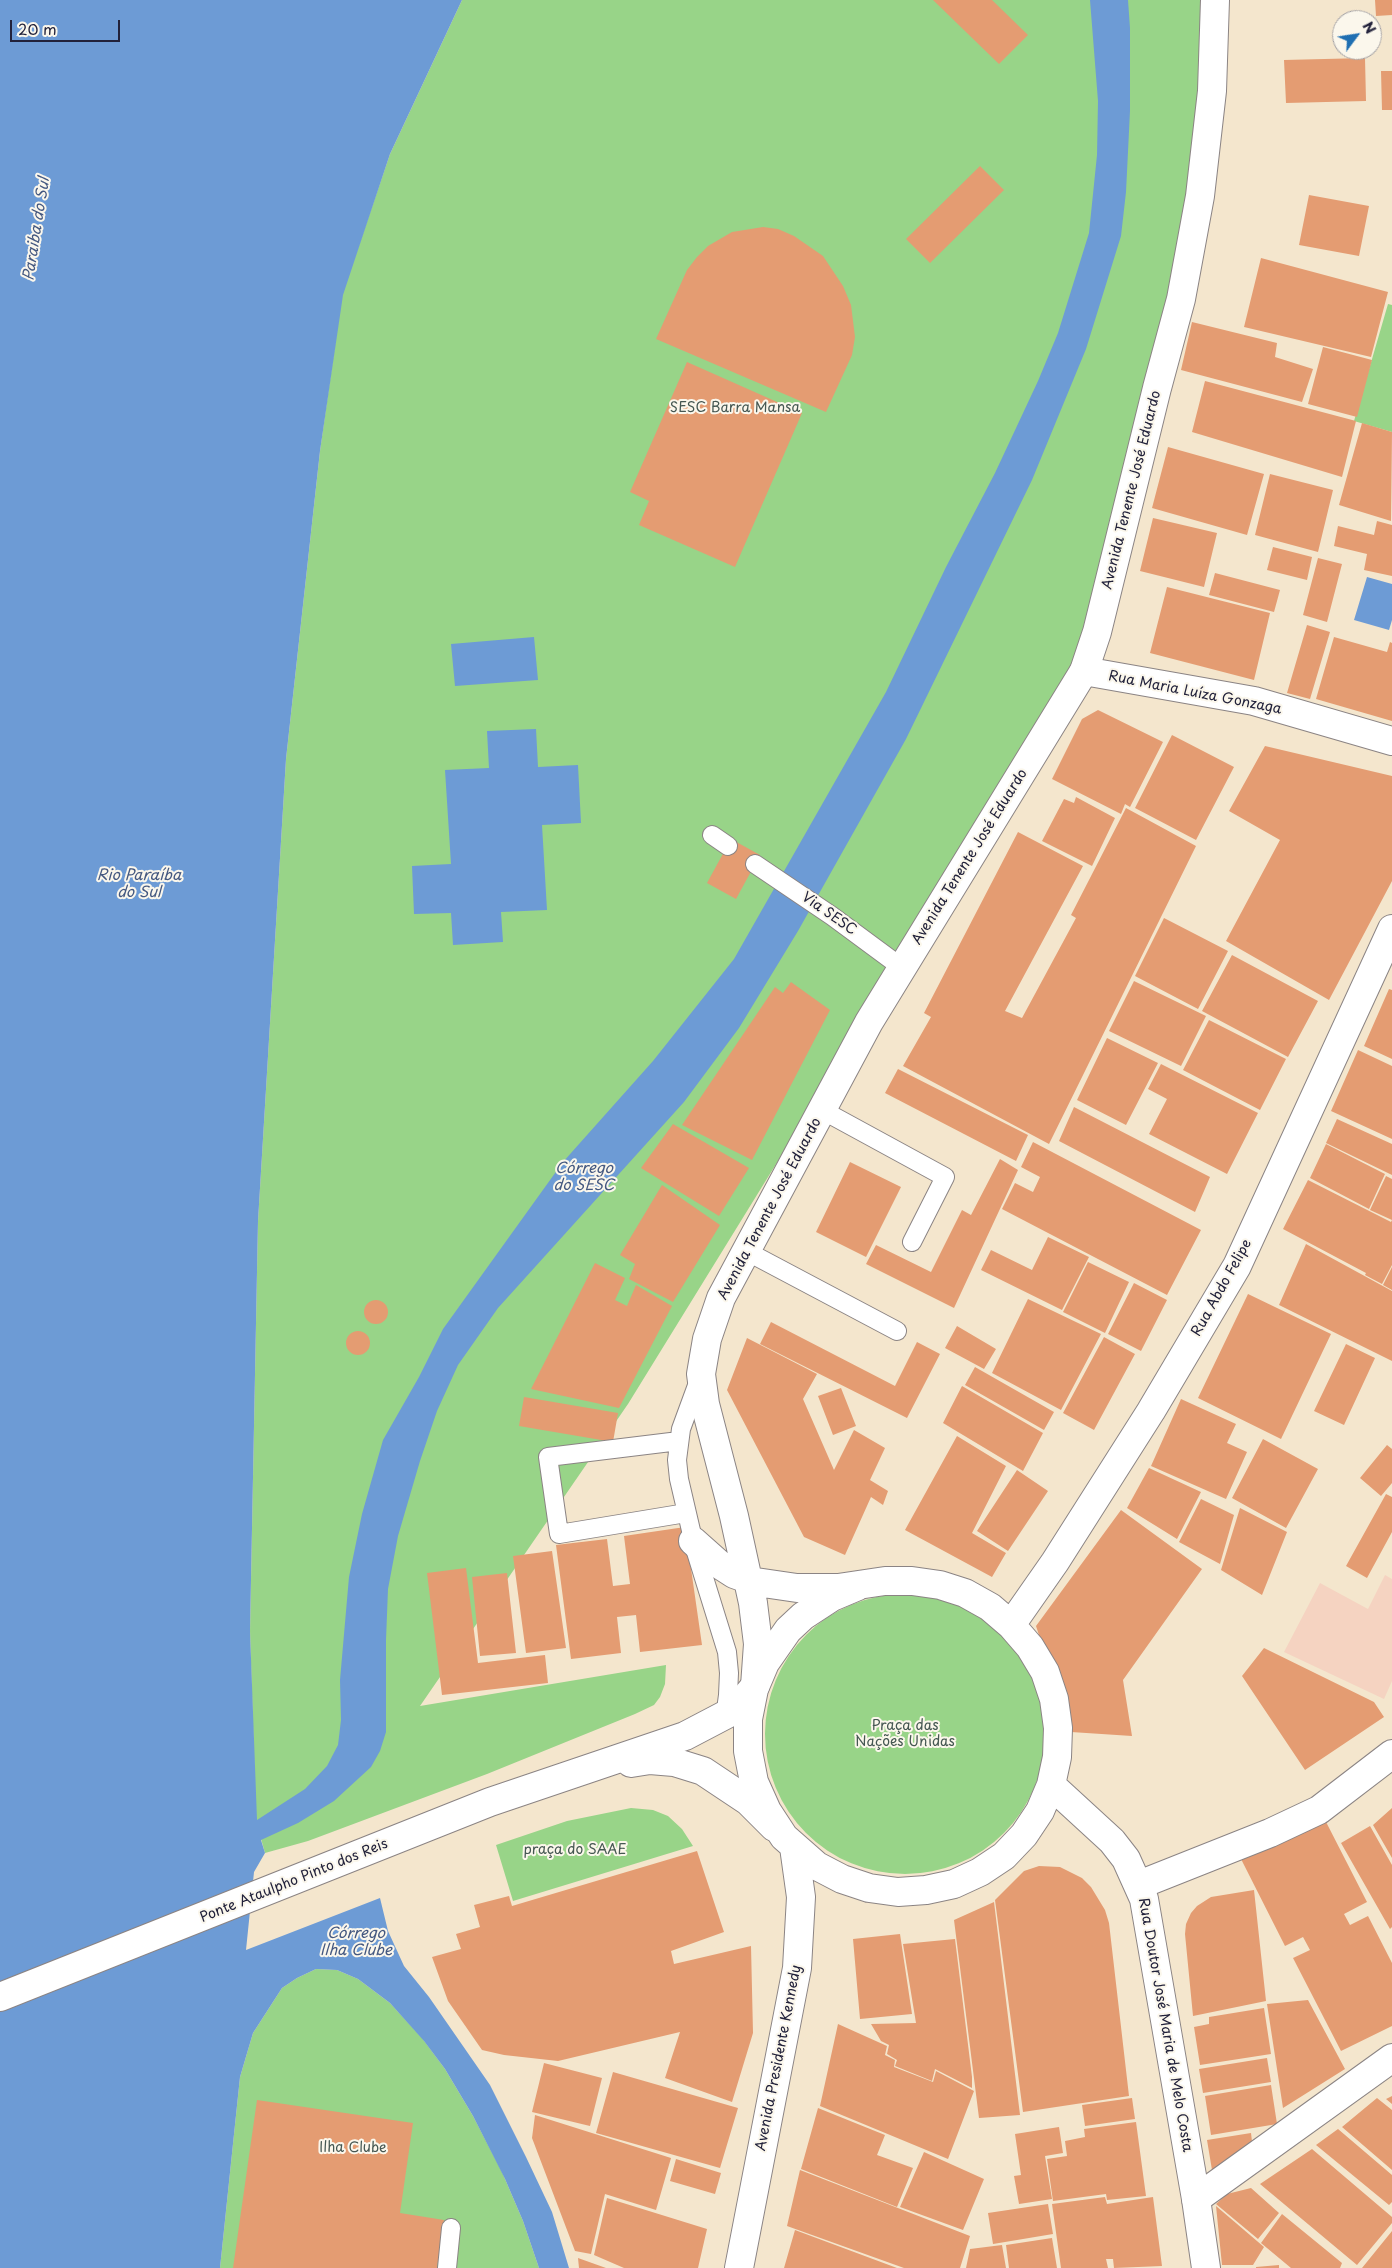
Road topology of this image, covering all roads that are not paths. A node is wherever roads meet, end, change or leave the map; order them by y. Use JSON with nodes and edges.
{"nodes":[{"id":1,"x":1215,"y":0,"type":"edge"},
{"id":2,"x":1084,"y":671,"type":"junction"},
{"id":3,"x":1392,"y":741,"type":"edge"},
{"id":4,"x":712,"y":835,"type":"dead end"},
{"id":5,"x":728,"y":846,"type":"dead end"},
{"id":6,"x":755,"y":864,"type":"dead end"},
{"id":7,"x":1392,"y":929,"type":"edge"},
{"id":8,"x":901,"y":967,"type":"junction"},
{"id":9,"x":822,"y":1110,"type":"junction"},
{"id":10,"x":912,"y":1242,"type":"dead end"},
{"id":11,"x":746,"y":1251,"type":"junction"},
{"id":12,"x":897,"y":1331,"type":"dead end"},
{"id":13,"x":701,"y":1374,"type":"junction"},
{"id":14,"x":678,"y":1441,"type":"junction"},
{"id":15,"x":686,"y":1513,"type":"junction"},
{"id":16,"x":693,"y":1541,"type":"junction"},
{"id":17,"x":748,"y":1580,"type":"junction"},
{"id":18,"x":858,"y":1586,"type":"junction"},
{"id":19,"x":1011,"y":1624,"type":"junction"},
{"id":20,"x":755,"y":1686,"type":"junction"},
{"id":21,"x":722,"y":1717,"type":"junction"},
{"id":22,"x":1392,"y":1754,"type":"edge"},
{"id":23,"x":590,"y":1767,"type":"junction"},
{"id":24,"x":1051,"y":1785,"type":"junction"},
{"id":25,"x":789,"y":1842,"type":"junction"},
{"id":26,"x":1139,"y":1885,"type":"junction"},
{"id":27,"x":0,"y":1997,"type":"edge"},
{"id":28,"x":1392,"y":2058,"type":"edge"},
{"id":29,"x":1196,"y":2199,"type":"junction"},
{"id":30,"x":451,"y":2228,"type":"dead end"},
{"id":31,"x":448,"y":2268,"type":"edge"},
{"id":32,"x":740,"y":2268,"type":"edge"},
{"id":33,"x":1206,"y":2268,"type":"edge"}],
"edges":[{"from":1,"to":2,"type":"main road","name":"Avenida Tenente José Eduardo"},
{"from":2,"to":3,"type":"main road","name":"Rua Maria Luíza Gonzaga"},
{"from":2,"to":8,"type":"main road","name":"Avenida Tenente José Eduardo"},
{"from":4,"to":5,"type":"lane"},
{"from":6,"to":8,"type":"lane","name":"Via SESC"},
{"from":7,"to":19,"type":"main road","name":"Rua Abdo Felipe"},
{"from":8,"to":9,"type":"main road","name":"Avenida Tenente José Eduardo"},
{"from":9,"to":10,"type":"lane"},
{"from":9,"to":11,"type":"main road","name":"Avenida Tenente José Eduardo"},
{"from":11,"to":12,"type":"lane"},
{"from":11,"to":13,"type":"main road","name":"Avenida Tenente José Eduardo"},
{"from":13,"to":14,"type":"lane"},
{"from":13,"to":17,"type":"main road","name":"Avenida Tenente José Eduardo"},
{"from":14,"to":15,"type":"lane"},
{"from":14,"to":15,"type":"lane"},
{"from":15,"to":16,"type":"lane"},
{"from":16,"to":17,"type":"main road"},
{"from":16,"to":21,"type":"lane"},
{"from":17,"to":18,"type":"main road"},
{"from":17,"to":20,"type":"main road","name":"Avenida Tenente José Eduardo"},
{"from":18,"to":19,"type":"main road"},
{"from":18,"to":20,"type":"main road"},
{"from":19,"to":24,"type":"main road"},
{"from":20,"to":21,"type":"main road"},
{"from":20,"to":25,"type":"main road"},
{"from":21,"to":23,"type":"main road"},
{"from":22,"to":26,"type":"main road"},
{"from":23,"to":25,"type":"main road"},
{"from":23,"to":27,"type":"main road","name":"Ponte Ataulpho Pinto dos Reis"},
{"from":24,"to":25,"type":"main road"},
{"from":24,"to":26,"type":"main road","name":"Rua Doutor José Maria de Melo Costa"},
{"from":25,"to":32,"type":"main road","name":"Avenida Presidente Kennedy"},
{"from":26,"to":29,"type":"main road","name":"Rua Doutor José Maria de Melo Costa"},
{"from":28,"to":29,"type":"main road"},
{"from":29,"to":33,"type":"main road","name":"Rua Doutor José Maria de Melo Costa"},
{"from":30,"to":31,"type":"lane"}]}
